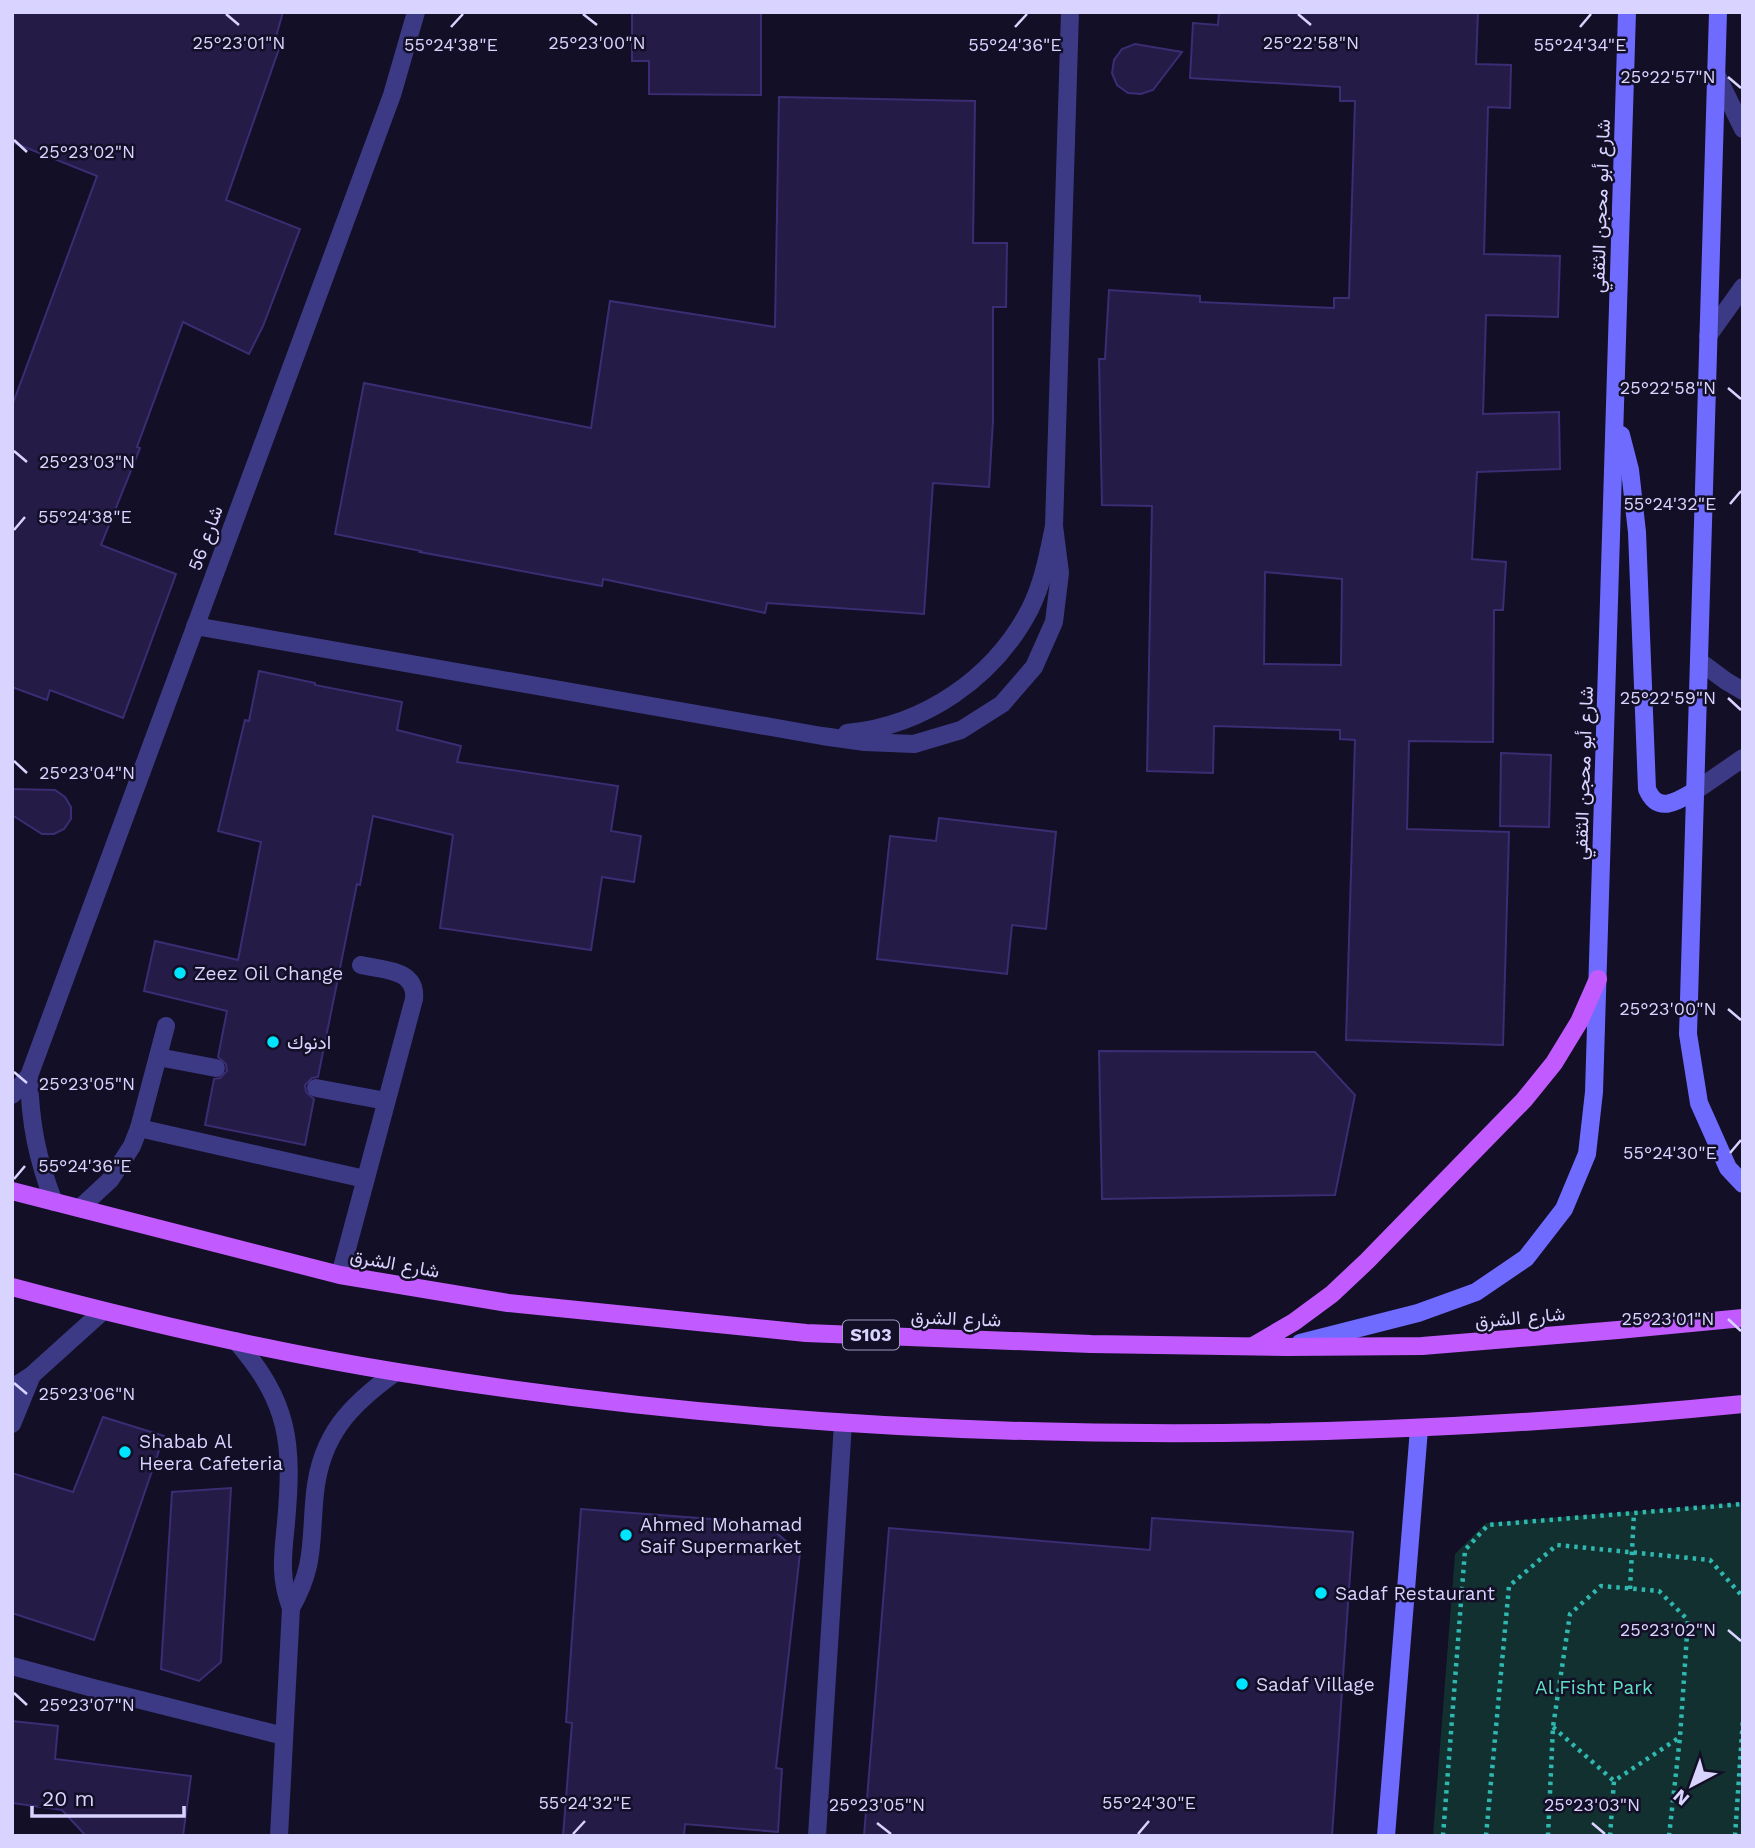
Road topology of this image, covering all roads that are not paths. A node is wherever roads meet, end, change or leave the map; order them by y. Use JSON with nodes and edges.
{"nodes":[{"id":1,"x":416,"y":12,"type":"edge"},
{"id":2,"x":1070,"y":12,"type":"edge"},
{"id":3,"x":1627,"y":12,"type":"edge"},
{"id":4,"x":1718,"y":12,"type":"edge"},
{"id":5,"x":1716,"y":74,"type":"junction"},
{"id":6,"x":1743,"y":128,"type":"edge"},
{"id":7,"x":1743,"y":287,"type":"edge"},
{"id":8,"x":1708,"y":336,"type":"junction"},
{"id":9,"x":1615,"y":411,"type":"junction"},
{"id":10,"x":1054,"y":526,"type":"junction"},
{"id":11,"x":195,"y":626,"type":"junction"},
{"id":12,"x":1699,"y":662,"type":"junction"},
{"id":13,"x":1743,"y":691,"type":"edge"},
{"id":14,"x":822,"y":736,"type":"junction"},
{"id":15,"x":1743,"y":758,"type":"edge"},
{"id":16,"x":1695,"y":791,"type":"junction"},
{"id":17,"x":361,"y":965,"type":"dead end"},
{"id":18,"x":1598,"y":979,"type":"junction"},
{"id":19,"x":166,"y":1026,"type":"dead end"},
{"id":20,"x":158,"y":1057,"type":"junction"},
{"id":21,"x":216,"y":1068,"type":"dead end"},
{"id":22,"x":29,"y":1076,"type":"junction"},
{"id":23,"x":316,"y":1088,"type":"dead end"},
{"id":24,"x":12,"y":1095,"type":"edge"},
{"id":25,"x":386,"y":1101,"type":"junction"},
{"id":26,"x":139,"y":1128,"type":"junction"},
{"id":27,"x":365,"y":1179,"type":"junction"},
{"id":28,"x":1743,"y":1184,"type":"edge"},
{"id":29,"x":12,"y":1191,"type":"edge"},
{"id":30,"x":54,"y":1202,"type":"junction"},
{"id":31,"x":81,"y":1207,"type":"junction"},
{"id":32,"x":340,"y":1275,"type":"junction"},
{"id":33,"x":12,"y":1287,"type":"edge"},
{"id":34,"x":103,"y":1311,"type":"junction"},
{"id":35,"x":1743,"y":1318,"type":"edge"},
{"id":36,"x":236,"y":1342,"type":"junction"},
{"id":37,"x":1253,"y":1346,"type":"junction"},
{"id":38,"x":1286,"y":1347,"type":"junction"},
{"id":39,"x":396,"y":1372,"type":"junction"},
{"id":40,"x":32,"y":1375,"type":"junction"},
{"id":41,"x":12,"y":1388,"type":"edge"},
{"id":42,"x":1743,"y":1404,"type":"edge"},
{"id":43,"x":843,"y":1423,"type":"junction"},
{"id":44,"x":12,"y":1424,"type":"edge"},
{"id":45,"x":1419,"y":1429,"type":"junction"},
{"id":46,"x":291,"y":1608,"type":"junction"},
{"id":47,"x":12,"y":1666,"type":"edge"},
{"id":48,"x":285,"y":1736,"type":"junction"},
{"id":49,"x":279,"y":1836,"type":"edge"},
{"id":50,"x":817,"y":1836,"type":"edge"},
{"id":51,"x":1386,"y":1836,"type":"edge"}],
"edges":[{"from":1,"to":11,"type":"street","name":"شارع 56"},
{"from":2,"to":10,"type":"street"},
{"from":3,"to":9,"type":"street","name":"شارع أبو محجن الثقفي"},
{"from":4,"to":5,"type":"street"},
{"from":5,"to":6,"type":"street"},
{"from":5,"to":8,"type":"street"},
{"from":7,"to":8,"type":"street"},
{"from":8,"to":12,"type":"street"},
{"from":9,"to":16,"type":"street"},
{"from":9,"to":18,"type":"street","name":"شارع أبو محجن الثقفي"},
{"from":10,"to":14,"type":"street"},
{"from":10,"to":14,"type":"street"},
{"from":11,"to":14,"type":"street"},
{"from":11,"to":22,"type":"street","name":"شارع 56"},
{"from":12,"to":13,"type":"street"},
{"from":12,"to":16,"type":"street"},
{"from":15,"to":16,"type":"street"},
{"from":16,"to":28,"type":"street"},
{"from":17,"to":25,"type":"street"},
{"from":18,"to":37,"type":"main road"},
{"from":18,"to":38,"type":"street","name":"شارع أبو محجن الثقفي"},
{"from":19,"to":20,"type":"street"},
{"from":20,"to":21,"type":"street"},
{"from":20,"to":26,"type":"street"},
{"from":22,"to":24,"type":"street","name":"شارع 56"},
{"from":22,"to":30,"type":"street","name":"شارع 56"},
{"from":23,"to":25,"type":"street"},
{"from":25,"to":27,"type":"street"},
{"from":26,"to":27,"type":"street"},
{"from":26,"to":31,"type":"street"},
{"from":27,"to":32,"type":"street"},
{"from":29,"to":30,"type":"main road","name":"شارع الشرق","number":"S103"},
{"from":30,"to":31,"type":"main road","name":"شارع الشرق","number":"S103"},
{"from":31,"to":32,"type":"main road","name":"شارع الشرق","number":"S103"},
{"from":32,"to":37,"type":"main road","name":"شارع الشرق","number":"S103"},
{"from":33,"to":34,"type":"main road"},
{"from":34,"to":36,"type":"main road"},
{"from":34,"to":40,"type":"street"},
{"from":35,"to":38,"type":"main road","name":"شارع الشرق","number":"S103"},
{"from":36,"to":39,"type":"main road"},
{"from":36,"to":46,"type":"street"},
{"from":37,"to":38,"type":"main road","name":"شارع الشرق","number":"S103"},
{"from":39,"to":43,"type":"main road"},
{"from":39,"to":46,"type":"street"},
{"from":40,"to":41,"type":"street"},
{"from":40,"to":44,"type":"street"},
{"from":42,"to":45,"type":"main road"},
{"from":43,"to":45,"type":"main road"},
{"from":43,"to":50,"type":"street"},
{"from":45,"to":51,"type":"street"},
{"from":46,"to":48,"type":"street"},
{"from":47,"to":48,"type":"street"},
{"from":48,"to":49,"type":"street"}]}
